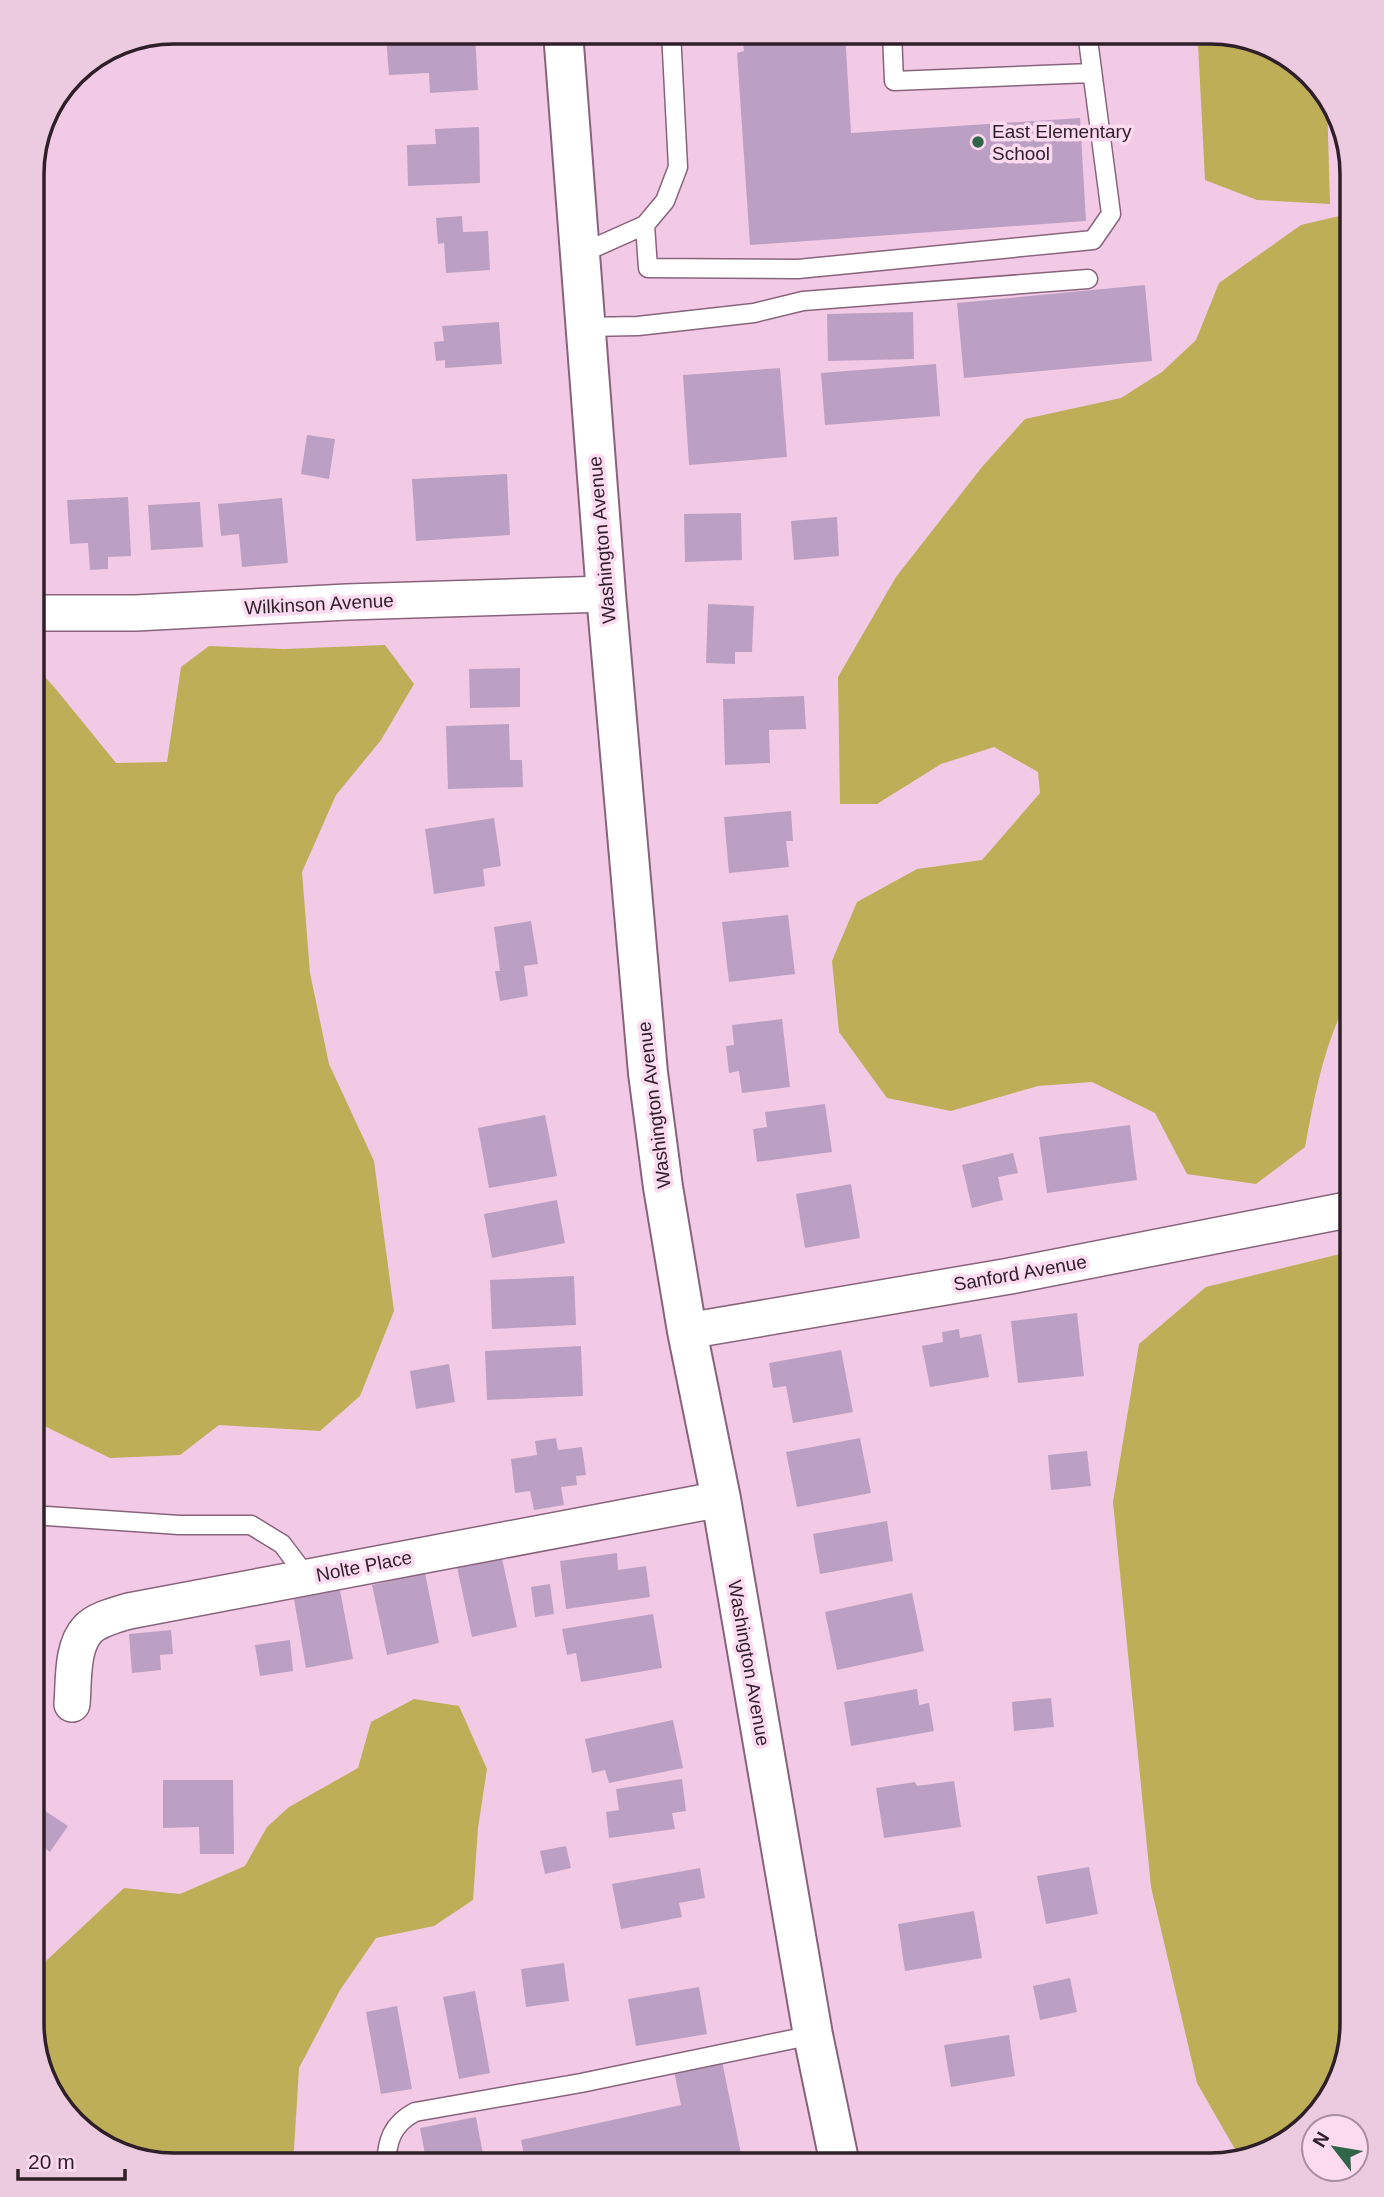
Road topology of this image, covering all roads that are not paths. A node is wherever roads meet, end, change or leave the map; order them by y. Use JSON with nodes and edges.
{"nodes":[{"id":1,"x":564,"y":44,"type":"edge"},
{"id":2,"x":672,"y":44,"type":"edge"},
{"id":3,"x":892,"y":44,"type":"edge"},
{"id":4,"x":1088,"y":44,"type":"edge"},
{"id":5,"x":1091,"y":73,"type":"junction"},
{"id":6,"x":645,"y":225,"type":"junction"},
{"id":7,"x":580,"y":254,"type":"junction"},
{"id":8,"x":1088,"y":279,"type":"dead end"},
{"id":9,"x":586,"y":327,"type":"junction"},
{"id":10,"x":606,"y":594,"type":"junction"},
{"id":11,"x":44,"y":613,"type":"edge"},
{"id":12,"x":1340,"y":1212,"type":"edge"},
{"id":13,"x":687,"y":1331,"type":"junction"},
{"id":14,"x":721,"y":1499,"type":"junction"},
{"id":15,"x":44,"y":1516,"type":"edge"},
{"id":16,"x":307,"y":1577,"type":"junction"},
{"id":17,"x":72,"y":1704,"type":"dead end"},
{"id":18,"x":814,"y":2035,"type":"junction"},
{"id":19,"x":387,"y":2153,"type":"edge"},
{"id":20,"x":838,"y":2153,"type":"edge"}],
"edges":[{"from":1,"to":7,"type":"main road","name":"Washington Avenue"},
{"from":2,"to":6,"type":"lane"},
{"from":3,"to":5,"type":"lane"},
{"from":4,"to":5,"type":"lane"},
{"from":5,"to":6,"type":"lane"},
{"from":6,"to":7,"type":"lane"},
{"from":7,"to":9,"type":"main road","name":"Washington Avenue"},
{"from":8,"to":9,"type":"lane"},
{"from":9,"to":10,"type":"main road","name":"Washington Avenue"},
{"from":10,"to":11,"type":"street","name":"Wilkinson Avenue"},
{"from":10,"to":13,"type":"main road","name":"Washington Avenue"},
{"from":12,"to":13,"type":"street","name":"Sanford Avenue"},
{"from":13,"to":14,"type":"main road","name":"Washington Avenue"},
{"from":14,"to":16,"type":"street","name":"Nolte Place"},
{"from":14,"to":18,"type":"main road","name":"Washington Avenue"},
{"from":15,"to":16,"type":"lane"},
{"from":16,"to":17,"type":"street","name":"Nolte Place"},
{"from":18,"to":19,"type":"lane"},
{"from":18,"to":20,"type":"main road","name":"Washington Avenue"}]}
